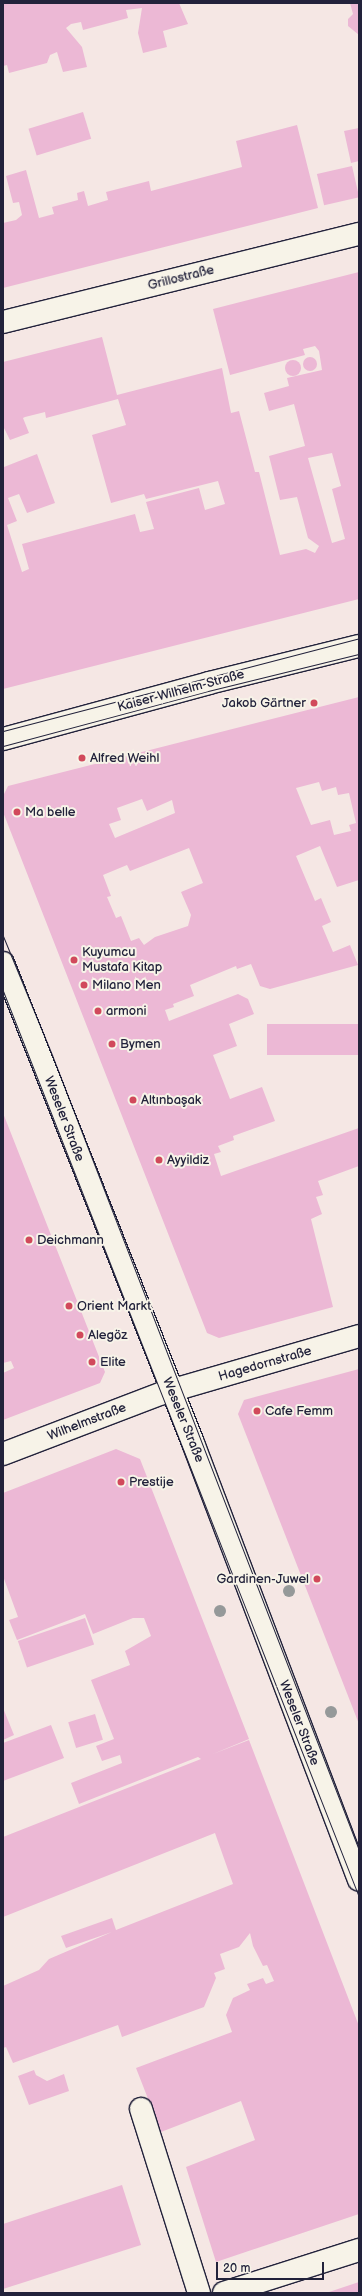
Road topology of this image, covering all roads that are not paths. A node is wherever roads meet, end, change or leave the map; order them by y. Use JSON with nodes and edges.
{"nodes":[{"id":1,"x":359,"y":234,"type":"edge"},
{"id":2,"x":3,"y":322,"type":"edge"},
{"id":3,"x":359,"y":646,"type":"edge"},
{"id":4,"x":3,"y":739,"type":"edge"},
{"id":5,"x":3,"y":963,"type":"edge"},
{"id":6,"x":359,"y":1336,"type":"edge"},
{"id":7,"x":171,"y":1391,"type":"junction"},
{"id":8,"x":3,"y":1454,"type":"edge"},
{"id":9,"x":359,"y":1879,"type":"edge"},
{"id":10,"x":141,"y":2109,"type":"dead end"},
{"id":11,"x":359,"y":2250,"type":"edge"},
{"id":12,"x":199,"y":2293,"type":"edge"},
{"id":13,"x":224,"y":2293,"type":"edge"}],
"edges":[{"from":1,"to":2,"type":"street","name":"Grillostraße"},
{"from":3,"to":4,"type":"street","name":"Kaiser-Wilhelm-Straße"},
{"from":5,"to":7,"type":"street","name":"Weseler Straße"},
{"from":6,"to":7,"type":"street","name":"Hagedornstraße"},
{"from":7,"to":8,"type":"street","name":"Wilhelmstraße"},
{"from":7,"to":9,"type":"street","name":"Weseler Straße"},
{"from":10,"to":12,"type":"street"},
{"from":11,"to":13,"type":"street"}]}
